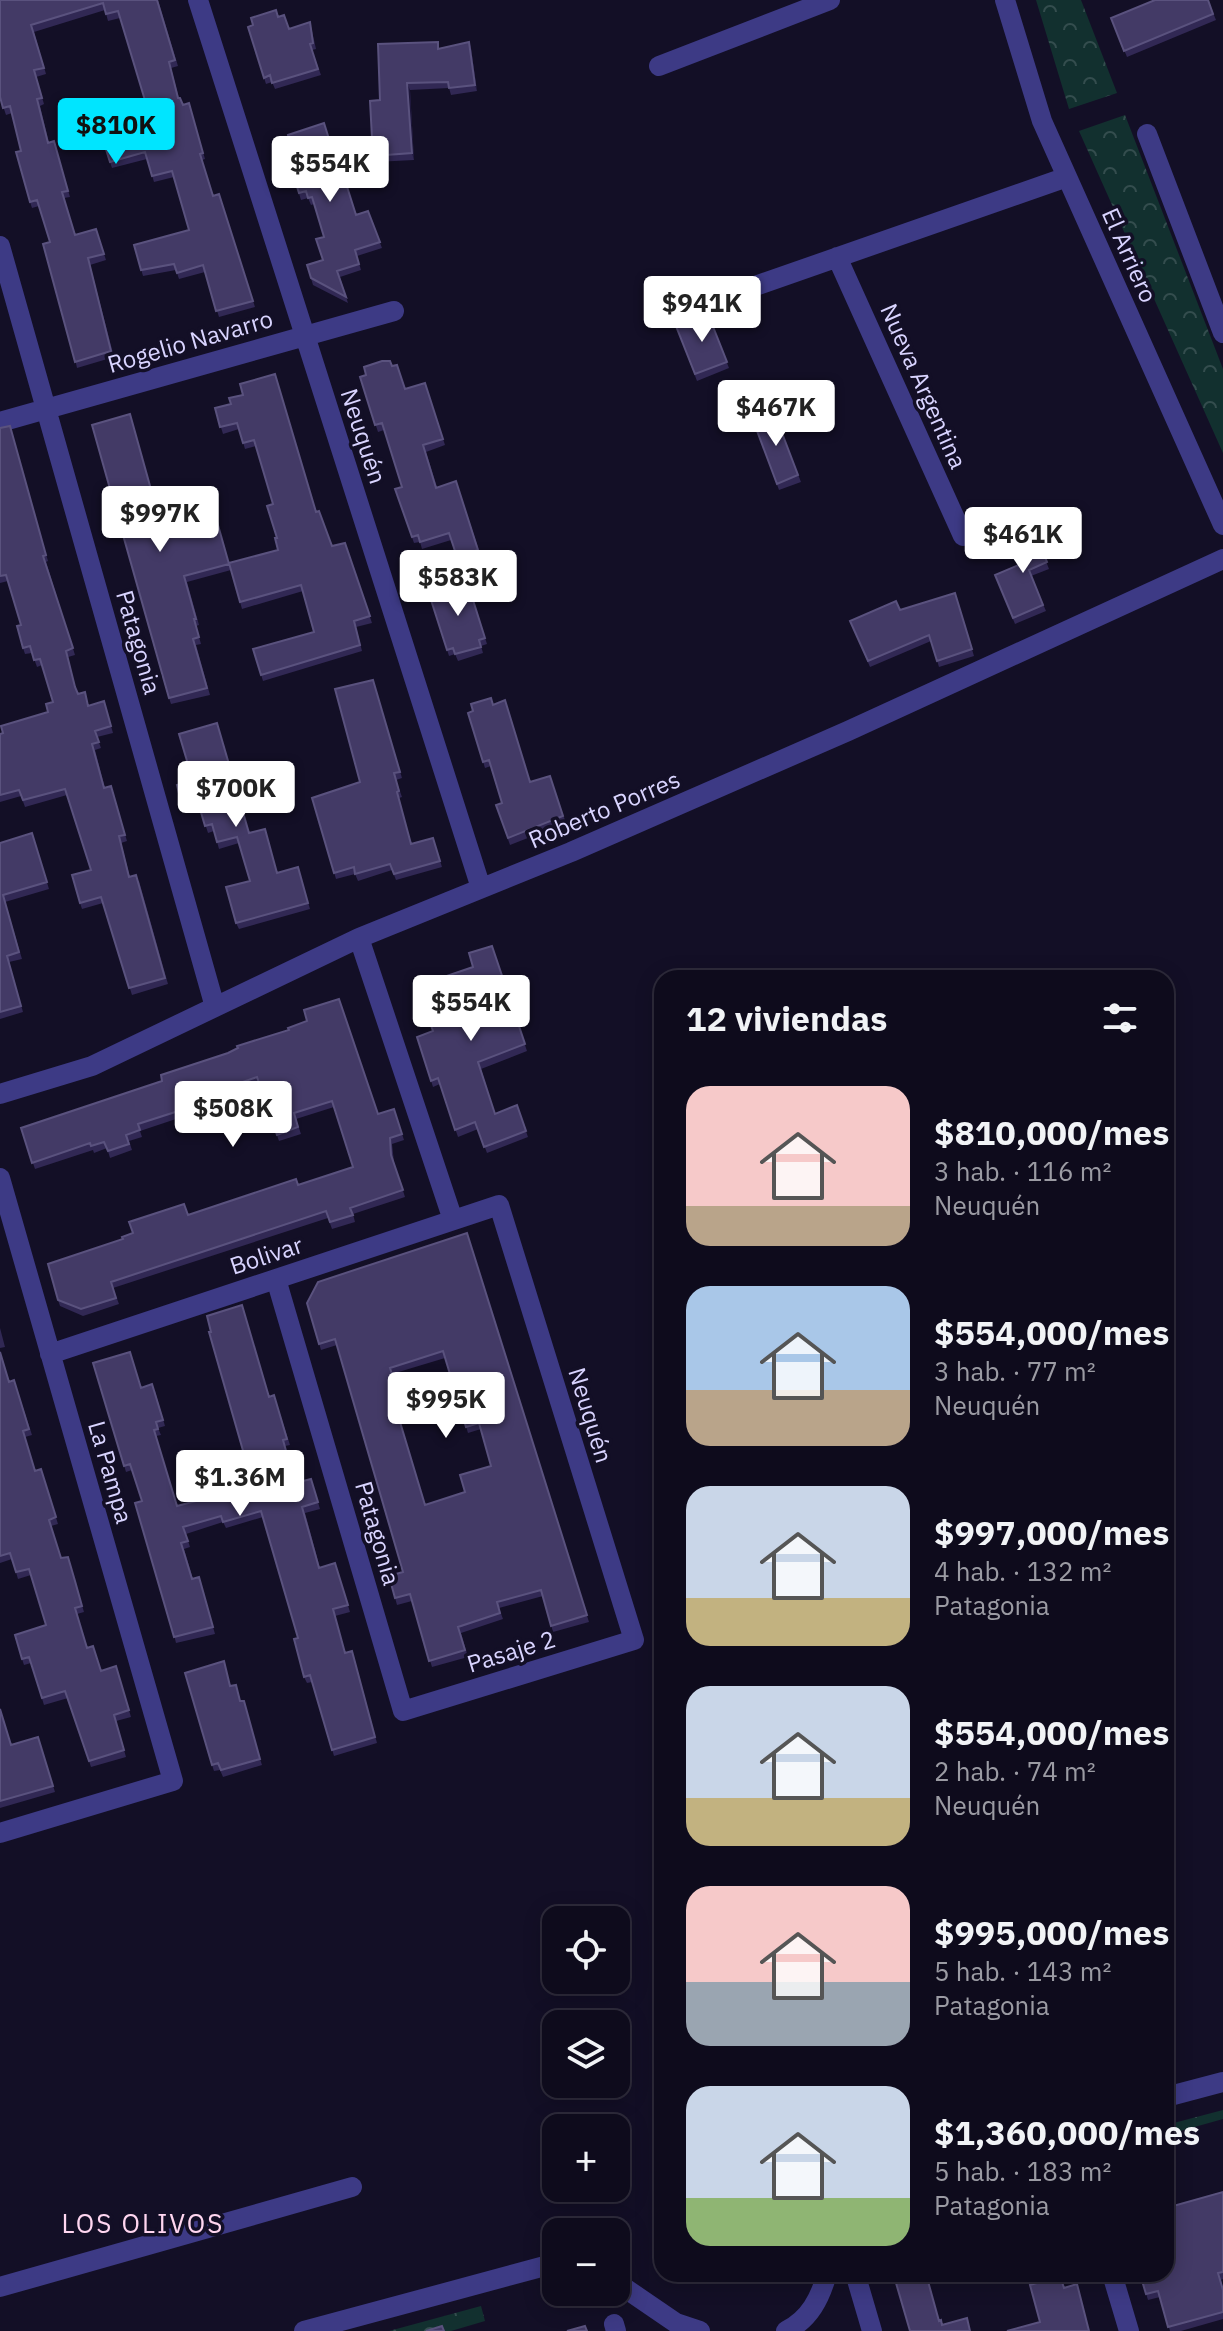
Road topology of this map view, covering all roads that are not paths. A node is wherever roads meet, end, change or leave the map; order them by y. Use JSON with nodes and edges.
{"nodes":[{"id":1,"x":198,"y":0,"type":"edge"},
{"id":2,"x":830,"y":0,"type":"edge"},
{"id":3,"x":1005,"y":0,"type":"edge"},
{"id":4,"x":659,"y":66,"type":"dead end"},
{"id":5,"x":1147,"y":134,"type":"dead end"},
{"id":6,"x":1067,"y":177,"type":"junction"},
{"id":7,"x":0,"y":246,"type":"edge"},
{"id":8,"x":837,"y":257,"type":"junction"},
{"id":9,"x":741,"y":291,"type":"dead end"},
{"id":10,"x":394,"y":311,"type":"dead end"},
{"id":11,"x":1223,"y":333,"type":"edge"},
{"id":12,"x":305,"y":336,"type":"junction"},
{"id":13,"x":46,"y":409,"type":"junction"},
{"id":14,"x":0,"y":422,"type":"edge"},
{"id":15,"x":1223,"y":525,"type":"edge"},
{"id":16,"x":963,"y":536,"type":"dead end"},
{"id":17,"x":1223,"y":559,"type":"edge"},
{"id":18,"x":481,"y":888,"type":"junction"},
{"id":19,"x":359,"y":938,"type":"junction"},
{"id":20,"x":215,"y":1007,"type":"junction"},
{"id":21,"x":0,"y":1094,"type":"edge"},
{"id":22,"x":0,"y":1178,"type":"edge"},
{"id":23,"x":499,"y":1205,"type":"joint"},
{"id":24,"x":453,"y":1220,"type":"junction"},
{"id":25,"x":276,"y":1279,"type":"junction"},
{"id":26,"x":50,"y":1354,"type":"junction"},
{"id":27,"x":634,"y":1640,"type":"joint"},
{"id":28,"x":403,"y":1711,"type":"joint"},
{"id":29,"x":0,"y":1833,"type":"edge"},
{"id":30,"x":1223,"y":2082,"type":"edge"},
{"id":31,"x":1174,"y":2095,"type":"edge"},
{"id":32,"x":352,"y":2187,"type":"dead end"},
{"id":33,"x":542,"y":2267,"type":"edge"},
{"id":34,"x":824,"y":2282,"type":"edge"},
{"id":35,"x":858,"y":2282,"type":"edge"},
{"id":36,"x":1114,"y":2282,"type":"edge"},
{"id":37,"x":0,"y":2287,"type":"edge"},
{"id":38,"x":630,"y":2292,"type":"edge"},
{"id":39,"x":304,"y":2331,"type":"edge"},
{"id":40,"x":700,"y":2331,"type":"edge"},
{"id":41,"x":786,"y":2331,"type":"edge"},
{"id":42,"x":872,"y":2331,"type":"edge"},
{"id":43,"x":1129,"y":2331,"type":"edge"}],
"edges":[{"from":1,"to":12,"type":"street","name":"Neuquén"},
{"from":2,"to":4,"type":"street"},
{"from":3,"to":6,"type":"street","name":"El Arriero"},
{"from":5,"to":11,"type":"street"},
{"from":6,"to":8,"type":"street"},
{"from":6,"to":15,"type":"street","name":"El Arriero"},
{"from":7,"to":13,"type":"street","name":"Patagonia"},
{"from":8,"to":9,"type":"street"},
{"from":8,"to":16,"type":"street","name":"Nueva Argentina"},
{"from":10,"to":12,"type":"street","name":"Rogelio Navarro"},
{"from":12,"to":13,"type":"street","name":"Rogelio Navarro"},
{"from":12,"to":18,"type":"street","name":"Neuquén"},
{"from":13,"to":14,"type":"street","name":"Rogelio Navarro"},
{"from":13,"to":20,"type":"street","name":"Patagonia"},
{"from":17,"to":18,"type":"street","name":"Roberto Porres"},
{"from":18,"to":19,"type":"street","name":"Roberto Porres"},
{"from":19,"to":20,"type":"street","name":"Roberto Porres"},
{"from":19,"to":24,"type":"street"},
{"from":20,"to":21,"type":"street","name":"Roberto Porres"},
{"from":22,"to":26,"type":"street","name":"La Pampa"},
{"from":23,"to":24,"type":"street","name":"Bolivar"},
{"from":23,"to":27,"type":"street","name":"Neuquén"},
{"from":24,"to":25,"type":"street","name":"Bolivar"},
{"from":25,"to":26,"type":"street","name":"Bolivar"},
{"from":25,"to":28,"type":"street","name":"Patagonia"},
{"from":26,"to":29,"type":"street","name":"La Pampa"},
{"from":27,"to":28,"type":"street","name":"Pasaje 2"},
{"from":30,"to":31,"type":"street"},
{"from":32,"to":37,"type":"street"},
{"from":33,"to":39,"type":"street"},
{"from":34,"to":41,"type":"street"},
{"from":35,"to":42,"type":"street"},
{"from":36,"to":43,"type":"street"},
{"from":38,"to":40,"type":"street"}]}
